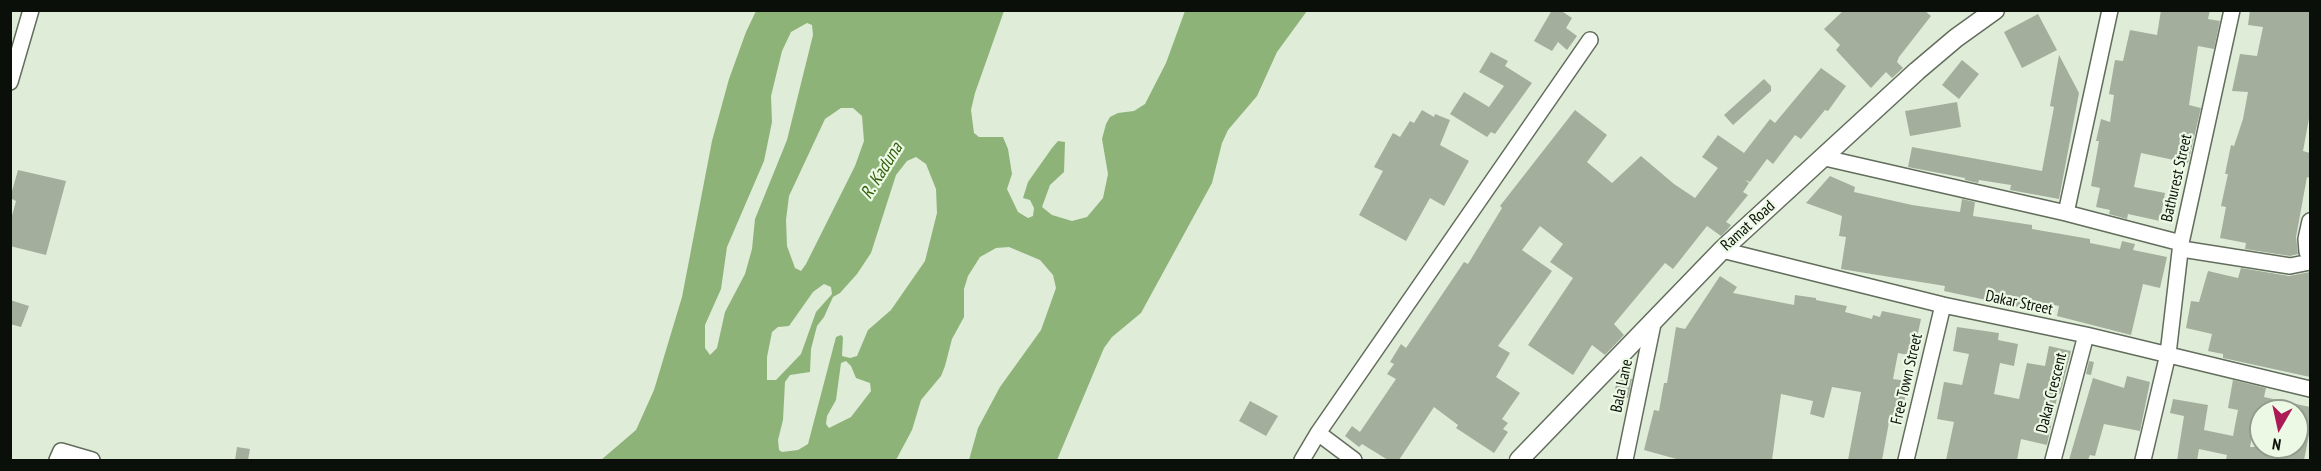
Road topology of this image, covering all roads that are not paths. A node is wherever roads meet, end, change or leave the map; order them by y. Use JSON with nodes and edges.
{"nodes":[{"id":1,"x":31,"y":10,"type":"edge"},
{"id":2,"x":1995,"y":10,"type":"edge"},
{"id":3,"x":2110,"y":10,"type":"edge"},
{"id":4,"x":2232,"y":10,"type":"edge"},
{"id":5,"x":1590,"y":40,"type":"dead end"},
{"id":6,"x":10,"y":82,"type":"edge"},
{"id":7,"x":1825,"y":158,"type":"junction"},
{"id":8,"x":2066,"y":213,"type":"junction"},
{"id":9,"x":2310,"y":221,"type":"edge"},
{"id":10,"x":2181,"y":246,"type":"junction"},
{"id":11,"x":1722,"y":250,"type":"junction"},
{"id":12,"x":2310,"y":255,"type":"edge"},
{"id":13,"x":2310,"y":262,"type":"edge"},
{"id":14,"x":1942,"y":305,"type":"junction"},
{"id":15,"x":1654,"y":319,"type":"junction"},
{"id":16,"x":2086,"y":334,"type":"junction"},
{"id":17,"x":2168,"y":354,"type":"junction"},
{"id":18,"x":2310,"y":389,"type":"edge"},
{"id":19,"x":1318,"y":433,"type":"junction"},
{"id":20,"x":57,"y":460,"type":"edge"},
{"id":21,"x":92,"y":460,"type":"edge"},
{"id":22,"x":1302,"y":460,"type":"edge"},
{"id":23,"x":1354,"y":460,"type":"edge"},
{"id":24,"x":1519,"y":460,"type":"edge"},
{"id":25,"x":1625,"y":460,"type":"edge"},
{"id":26,"x":1906,"y":460,"type":"edge"},
{"id":27,"x":2054,"y":460,"type":"edge"},
{"id":28,"x":2143,"y":460,"type":"edge"}],
"edges":[{"from":1,"to":6,"type":"street"},
{"from":2,"to":7,"type":"street","name":"Ramat Road"},
{"from":3,"to":8,"type":"street"},
{"from":4,"to":10,"type":"street","name":"Bathurest Street"},
{"from":5,"to":19,"type":"street"},
{"from":7,"to":8,"type":"street"},
{"from":7,"to":11,"type":"street","name":"Ramat Road"},
{"from":8,"to":10,"type":"street"},
{"from":9,"to":12,"type":"street"},
{"from":10,"to":13,"type":"street"},
{"from":10,"to":17,"type":"street","name":"Bathurest Street"},
{"from":11,"to":14,"type":"street","name":"Dakar Street"},
{"from":11,"to":15,"type":"street","name":"Ramat Road"},
{"from":14,"to":16,"type":"street","name":"Dakar Street"},
{"from":14,"to":26,"type":"street","name":"Free Town Street"},
{"from":15,"to":24,"type":"street","name":"Ramat Road"},
{"from":15,"to":25,"type":"street","name":"Bala Lane"},
{"from":16,"to":17,"type":"street","name":"Dakar Street"},
{"from":16,"to":27,"type":"street","name":"Dakar Crescent"},
{"from":17,"to":18,"type":"street","name":"Dakar Street"},
{"from":17,"to":28,"type":"street"},
{"from":19,"to":22,"type":"street"},
{"from":19,"to":23,"type":"street"},
{"from":20,"to":21,"type":"street"}]}
